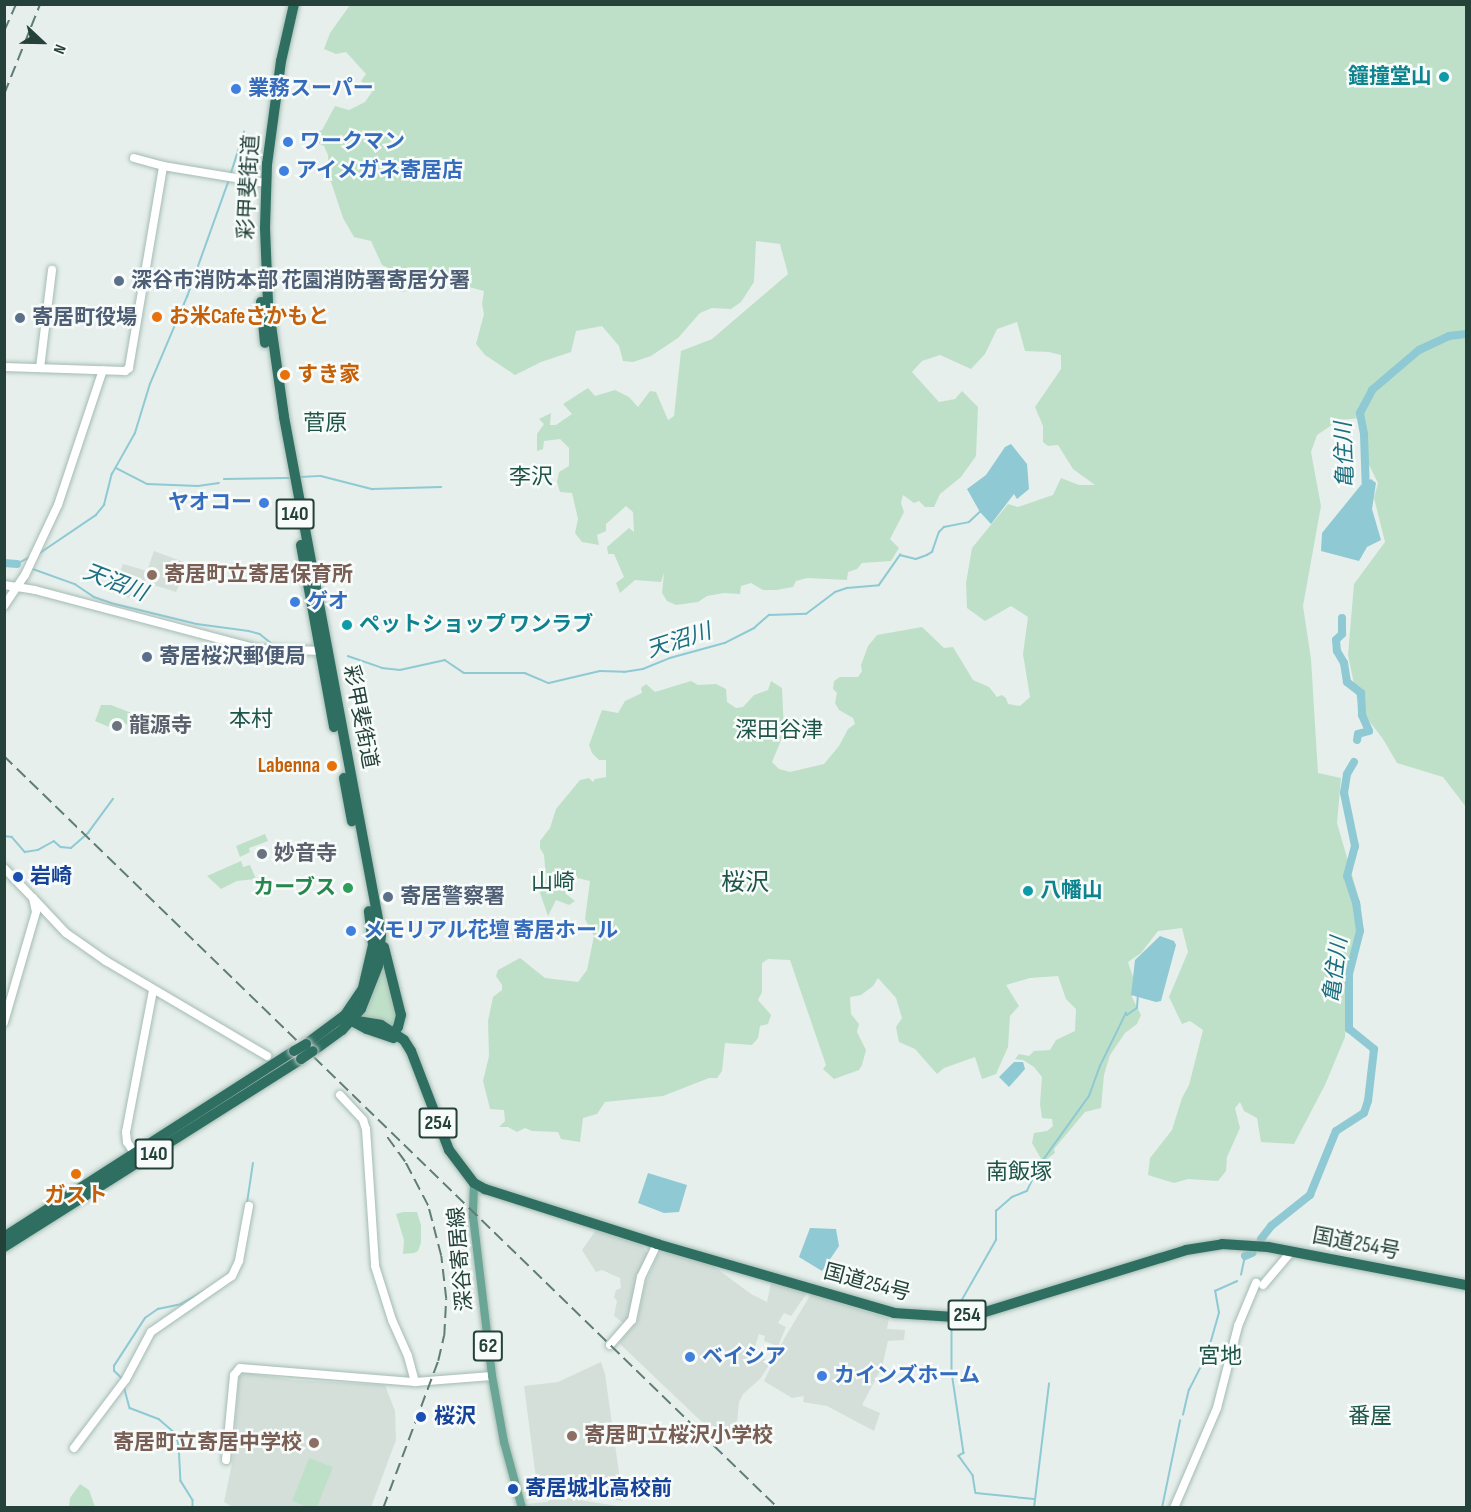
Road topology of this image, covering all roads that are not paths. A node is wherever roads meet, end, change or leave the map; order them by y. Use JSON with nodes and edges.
{"nodes":[{"id":1,"x":287,"y":4,"type":"edge"},
{"id":2,"x":294,"y":4,"type":"edge"},
{"id":3,"x":134,"y":158,"type":"dead end"},
{"id":4,"x":163,"y":166,"type":"junction"},
{"id":5,"x":262,"y":183,"type":"junction"},
{"id":6,"x":52,"y":270,"type":"dead end"},
{"id":7,"x":4,"y":367,"type":"edge"},
{"id":8,"x":40,"y":368,"type":"junction"},
{"id":9,"x":103,"y":370,"type":"junction"},
{"id":10,"x":4,"y":585,"type":"edge"},
{"id":11,"x":18,"y":587,"type":"junction"},
{"id":12,"x":4,"y":606,"type":"edge"},
{"id":13,"x":324,"y":651,"type":"junction"},
{"id":14,"x":4,"y":868,"type":"edge"},
{"id":15,"x":33,"y":898,"type":"junction"},
{"id":16,"x":381,"y":935,"type":"junction"},
{"id":17,"x":153,"y":990,"type":"junction"},
{"id":18,"x":348,"y":1017,"type":"junction"},
{"id":19,"x":4,"y":1022,"type":"edge"},
{"id":20,"x":372,"y":1031,"type":"junction"},
{"id":21,"x":393,"y":1035,"type":"junction"},
{"id":22,"x":327,"y":1042,"type":"junction"},
{"id":23,"x":309,"y":1048,"type":"junction"},
{"id":24,"x":298,"y":1055,"type":"junction"},
{"id":25,"x":267,"y":1056,"type":"dead end"},
{"id":26,"x":340,"y":1095,"type":"dead end"},
{"id":27,"x":134,"y":1153,"type":"junction"},
{"id":28,"x":474,"y":1182,"type":"junction"},
{"id":29,"x":249,"y":1206,"type":"dead end"},
{"id":30,"x":11,"y":1236,"type":"edge"},
{"id":31,"x":657,"y":1244,"type":"junction"},
{"id":32,"x":4,"y":1247,"type":"edge"},
{"id":33,"x":1291,"y":1252,"type":"junction"},
{"id":34,"x":1467,"y":1285,"type":"edge"},
{"id":35,"x":610,"y":1345,"type":"dead end"},
{"id":36,"x":492,"y":1376,"type":"junction"},
{"id":37,"x":415,"y":1382,"type":"junction"},
{"id":38,"x":74,"y":1448,"type":"dead end"},
{"id":39,"x":226,"y":1460,"type":"dead end"},
{"id":40,"x":522,"y":1508,"type":"edge"},
{"id":41,"x":1174,"y":1508,"type":"edge"}],
"edges":[{"from":1,"to":5,"type":"highway","name":"彩甲斐街道","number":"140"},
{"from":2,"to":5,"type":"highway","name":"彩甲斐街道","number":"140"},
{"from":3,"to":4,"type":"street"},
{"from":4,"to":5,"type":"street"},
{"from":4,"to":9,"type":"street"},
{"from":5,"to":13,"type":"highway","name":"彩甲斐街道","number":"140"},
{"from":6,"to":8,"type":"street"},
{"from":7,"to":8,"type":"street"},
{"from":8,"to":9,"type":"street"},
{"from":9,"to":11,"type":"street"},
{"from":10,"to":11,"type":"street"},
{"from":11,"to":12,"type":"street"},
{"from":11,"to":13,"type":"street"},
{"from":13,"to":16,"type":"highway","name":"彩甲斐街道","number":"140"},
{"from":13,"to":18,"type":"highway","name":"彩甲斐街道","number":"140"},
{"from":14,"to":15,"type":"street"},
{"from":15,"to":17,"type":"street"},
{"from":15,"to":19,"type":"street"},
{"from":16,"to":18,"type":"highway","name":"彩甲斐街道","number":"140"},
{"from":16,"to":21,"type":"highway"},
{"from":17,"to":25,"type":"street"},
{"from":17,"to":27,"type":"street"},
{"from":18,"to":20,"type":"highway"},
{"from":18,"to":21,"type":"highway"},
{"from":18,"to":22,"type":"highway","name":"彩甲斐街道","number":"140"},
{"from":18,"to":23,"type":"highway","name":"彩甲斐街道","number":"140"},
{"from":20,"to":21,"type":"highway"},
{"from":20,"to":22,"type":"highway"},
{"from":21,"to":28,"type":"highway","name":"国道254号","number":"254"},
{"from":22,"to":23,"type":"highway","name":"彩甲斐街道","number":"140"},
{"from":23,"to":24,"type":"highway","name":"彩甲斐街道","number":"140","bridge":true},
{"from":24,"to":27,"type":"highway","name":"彩甲斐街道","number":"140"},
{"from":24,"to":30,"type":"highway","name":"彩甲斐街道","number":"140"},
{"from":26,"to":37,"type":"street"},
{"from":27,"to":30,"type":"highway","name":"彩甲斐街道","number":"140"},
{"from":28,"to":31,"type":"highway","name":"国道254号","number":"254"},
{"from":28,"to":36,"type":"main road","name":"深谷寄居線","number":"62"},
{"from":29,"to":38,"type":"street"},
{"from":30,"to":32,"type":"highway","name":"彩甲斐街道","number":"140"},
{"from":31,"to":33,"type":"highway","name":"国道254号","number":"254"},
{"from":31,"to":35,"type":"street"},
{"from":33,"to":34,"type":"highway","name":"国道254号","number":"254"},
{"from":33,"to":41,"type":"street"},
{"from":36,"to":37,"type":"street"},
{"from":36,"to":40,"type":"main road","name":"深谷寄居線","number":"62"},
{"from":37,"to":39,"type":"street"}]}
